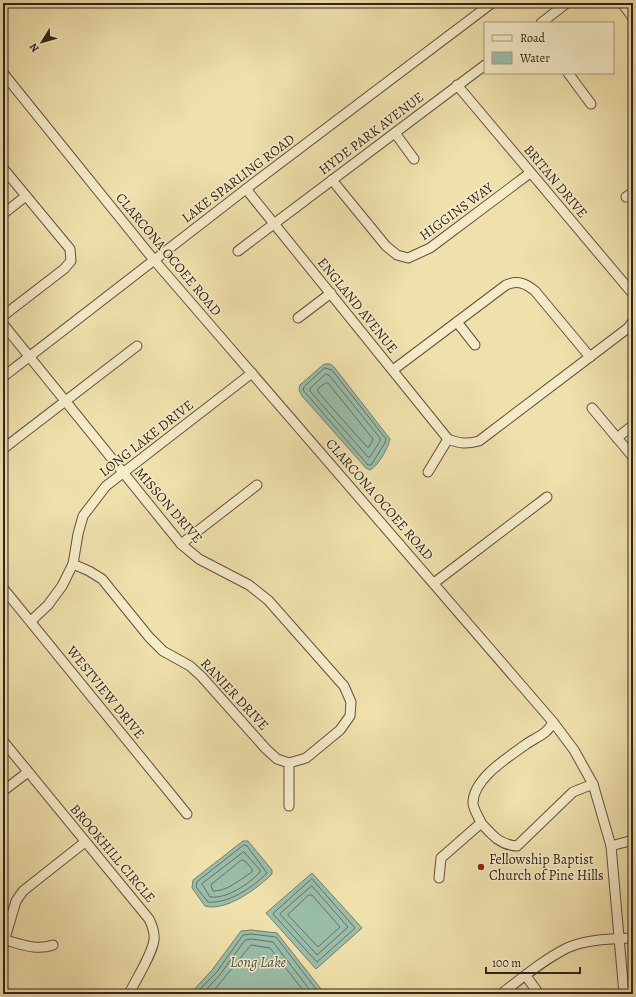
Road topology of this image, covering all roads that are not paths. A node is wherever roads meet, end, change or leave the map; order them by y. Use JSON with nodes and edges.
{"nodes":[{"id":1,"x":492,"y":3,"type":"edge"},
{"id":2,"x":567,"y":3,"type":"edge"},
{"id":3,"x":622,"y":3,"type":"edge"},
{"id":4,"x":633,"y":18,"type":"edge"},
{"id":5,"x":542,"y":22,"type":"edge"},
{"id":6,"x":484,"y":65,"type":"edge"},
{"id":7,"x":3,"y":73,"type":"edge"},
{"id":8,"x":569,"y":74,"type":"edge"},
{"id":9,"x":457,"y":85,"type":"junction"},
{"id":10,"x":591,"y":104,"type":"dead end"},
{"id":11,"x":395,"y":133,"type":"junction"},
{"id":12,"x":414,"y":159,"type":"dead end"},
{"id":13,"x":3,"y":168,"type":"edge"},
{"id":14,"x":530,"y":173,"type":"junction"},
{"id":15,"x":332,"y":180,"type":"junction"},
{"id":16,"x":246,"y":189,"type":"junction"},
{"id":17,"x":26,"y":196,"type":"junction"},
{"id":18,"x":3,"y":214,"type":"edge"},
{"id":19,"x":274,"y":223,"type":"junction"},
{"id":20,"x":238,"y":252,"type":"dead end"},
{"id":21,"x":154,"y":260,"type":"junction"},
{"id":22,"x":331,"y":293,"type":"junction"},
{"id":23,"x":633,"y":294,"type":"edge"},
{"id":24,"x":3,"y":316,"type":"edge"},
{"id":25,"x":298,"y":318,"type":"dead end"},
{"id":26,"x":633,"y":321,"type":"edge"},
{"id":27,"x":457,"y":322,"type":"junction"},
{"id":28,"x":3,"y":324,"type":"edge"},
{"id":29,"x":475,"y":345,"type":"dead end"},
{"id":30,"x":137,"y":346,"type":"dead end"},
{"id":31,"x":29,"y":357,"type":"junction"},
{"id":32,"x":590,"y":357,"type":"junction"},
{"id":33,"x":393,"y":370,"type":"junction"},
{"id":34,"x":252,"y":373,"type":"junction"},
{"id":35,"x":3,"y":377,"type":"edge"},
{"id":36,"x":64,"y":402,"type":"junction"},
{"id":37,"x":592,"y":408,"type":"dead end"},
{"id":38,"x":633,"y":425,"type":"edge"},
{"id":39,"x":617,"y":438,"type":"junction"},
{"id":40,"x":448,"y":439,"type":"junction"},
{"id":41,"x":3,"y":449,"type":"edge"},
{"id":42,"x":633,"y":457,"type":"edge"},
{"id":43,"x":122,"y":472,"type":"junction"},
{"id":44,"x":428,"y":472,"type":"dead end"},
{"id":45,"x":257,"y":485,"type":"dead end"},
{"id":46,"x":547,"y":497,"type":"dead end"},
{"id":47,"x":181,"y":544,"type":"junction"},
{"id":48,"x":73,"y":564,"type":"junction"},
{"id":49,"x":434,"y":583,"type":"junction"},
{"id":50,"x":3,"y":588,"type":"edge"},
{"id":51,"x":31,"y":621,"type":"junction"},
{"id":52,"x":553,"y":722,"type":"junction"},
{"id":53,"x":3,"y":741,"type":"edge"},
{"id":54,"x":289,"y":763,"type":"junction"},
{"id":55,"x":28,"y":772,"type":"junction"},
{"id":56,"x":593,"y":784,"type":"junction"},
{"id":57,"x":3,"y":791,"type":"edge"},
{"id":58,"x":289,"y":806,"type":"dead end"},
{"id":59,"x":187,"y":814,"type":"dead end"},
{"id":60,"x":481,"y":823,"type":"junction"},
{"id":61,"x":633,"y":840,"type":"edge"},
{"id":62,"x":85,"y":842,"type":"junction"},
{"id":63,"x":611,"y":846,"type":"junction"},
{"id":64,"x":439,"y":878,"type":"dead end"},
{"id":65,"x":620,"y":938,"type":"junction"},
{"id":66,"x":633,"y":938,"type":"edge"},
{"id":67,"x":4,"y":942,"type":"edge"},
{"id":68,"x":53,"y":945,"type":"dead end"},
{"id":69,"x":526,"y":976,"type":"junction"},
{"id":70,"x":129,"y":994,"type":"edge"},
{"id":71,"x":501,"y":994,"type":"edge"},
{"id":72,"x":539,"y":994,"type":"edge"},
{"id":73,"x":624,"y":994,"type":"edge"}],
"edges":[{"from":1,"to":16,"type":"street","name":"LAKE SPARLING ROAD"},
{"from":2,"to":5,"type":"street"},
{"from":3,"to":4,"type":"street"},
{"from":6,"to":9,"type":"street","name":"HYDE PARK AVENUE"},
{"from":7,"to":21,"type":"street","name":"CLARCONA OCOEE ROAD"},
{"from":8,"to":10,"type":"street"},
{"from":9,"to":11,"type":"street","name":"HYDE PARK AVENUE"},
{"from":9,"to":14,"type":"street","name":"BRITAN DRIVE"},
{"from":11,"to":12,"type":"street"},
{"from":11,"to":15,"type":"street","name":"HYDE PARK AVENUE"},
{"from":13,"to":17,"type":"street"},
{"from":14,"to":15,"type":"street","name":"HIGGINS WAY"},
{"from":14,"to":23,"type":"street","name":"BRITAN DRIVE"},
{"from":15,"to":19,"type":"street","name":"HYDE PARK AVENUE"},
{"from":16,"to":19,"type":"street","name":"ENGLAND AVENUE"},
{"from":16,"to":21,"type":"street","name":"LAKE SPARLING ROAD"},
{"from":17,"to":18,"type":"street"},
{"from":17,"to":24,"type":"street"},
{"from":19,"to":20,"type":"street","name":"HYDE PARK AVENUE"},
{"from":19,"to":22,"type":"street","name":"ENGLAND AVENUE"},
{"from":21,"to":31,"type":"street","name":"LAKE SPARLING ROAD"},
{"from":21,"to":34,"type":"street","name":"CLARCONA OCOEE ROAD"},
{"from":22,"to":25,"type":"street"},
{"from":22,"to":33,"type":"street","name":"ENGLAND AVENUE"},
{"from":26,"to":32,"type":"street"},
{"from":27,"to":29,"type":"street"},
{"from":27,"to":32,"type":"street"},
{"from":27,"to":33,"type":"street"},
{"from":28,"to":31,"type":"street","name":"MISSON DRIVE"},
{"from":30,"to":36,"type":"street"},
{"from":31,"to":35,"type":"street","name":"LAKE SPARLING ROAD"},
{"from":31,"to":36,"type":"street","name":"MISSON DRIVE"},
{"from":32,"to":40,"type":"street"},
{"from":33,"to":40,"type":"street","name":"ENGLAND AVENUE"},
{"from":34,"to":43,"type":"street","name":"LONG LAKE DRIVE"},
{"from":34,"to":49,"type":"street","name":"CLARCONA OCOEE ROAD"},
{"from":36,"to":41,"type":"street"},
{"from":36,"to":43,"type":"street","name":"MISSON DRIVE"},
{"from":37,"to":39,"type":"street"},
{"from":38,"to":39,"type":"street"},
{"from":39,"to":42,"type":"street"},
{"from":40,"to":44,"type":"street"},
{"from":43,"to":47,"type":"street","name":"MISSON DRIVE"},
{"from":43,"to":48,"type":"street","name":"LONG LAKE DRIVE"},
{"from":45,"to":47,"type":"street"},
{"from":46,"to":49,"type":"street"},
{"from":47,"to":54,"type":"street","name":"MISSON DRIVE"},
{"from":48,"to":51,"type":"street","name":"LONG LAKE DRIVE"},
{"from":48,"to":54,"type":"street","name":"RANIER DRIVE"},
{"from":49,"to":52,"type":"street","name":"CLARCONA OCOEE ROAD"},
{"from":50,"to":51,"type":"street","name":"WESTVIEW DRIVE"},
{"from":51,"to":59,"type":"street","name":"WESTVIEW DRIVE"},
{"from":52,"to":56,"type":"street","name":"CLARCONA OCOEE ROAD"},
{"from":52,"to":60,"type":"street"},
{"from":53,"to":55,"type":"street","name":"BROOKHILL CIRCLE"},
{"from":54,"to":58,"type":"street"},
{"from":55,"to":57,"type":"street"},
{"from":55,"to":62,"type":"street","name":"BROOKHILL CIRCLE"},
{"from":56,"to":60,"type":"street"},
{"from":56,"to":63,"type":"street","name":"CLARCONA OCOEE ROAD"},
{"from":60,"to":64,"type":"street"},
{"from":61,"to":63,"type":"street"},
{"from":62,"to":67,"type":"street"},
{"from":62,"to":70,"type":"street","name":"BROOKHILL CIRCLE"},
{"from":63,"to":65,"type":"street","name":"CLARCONA OCOEE ROAD"},
{"from":65,"to":66,"type":"street"},
{"from":65,"to":69,"type":"street"},
{"from":65,"to":73,"type":"street","name":"CLARCONA OCOEE ROAD"},
{"from":67,"to":68,"type":"street"},
{"from":69,"to":71,"type":"street"},
{"from":69,"to":72,"type":"street"}]}
